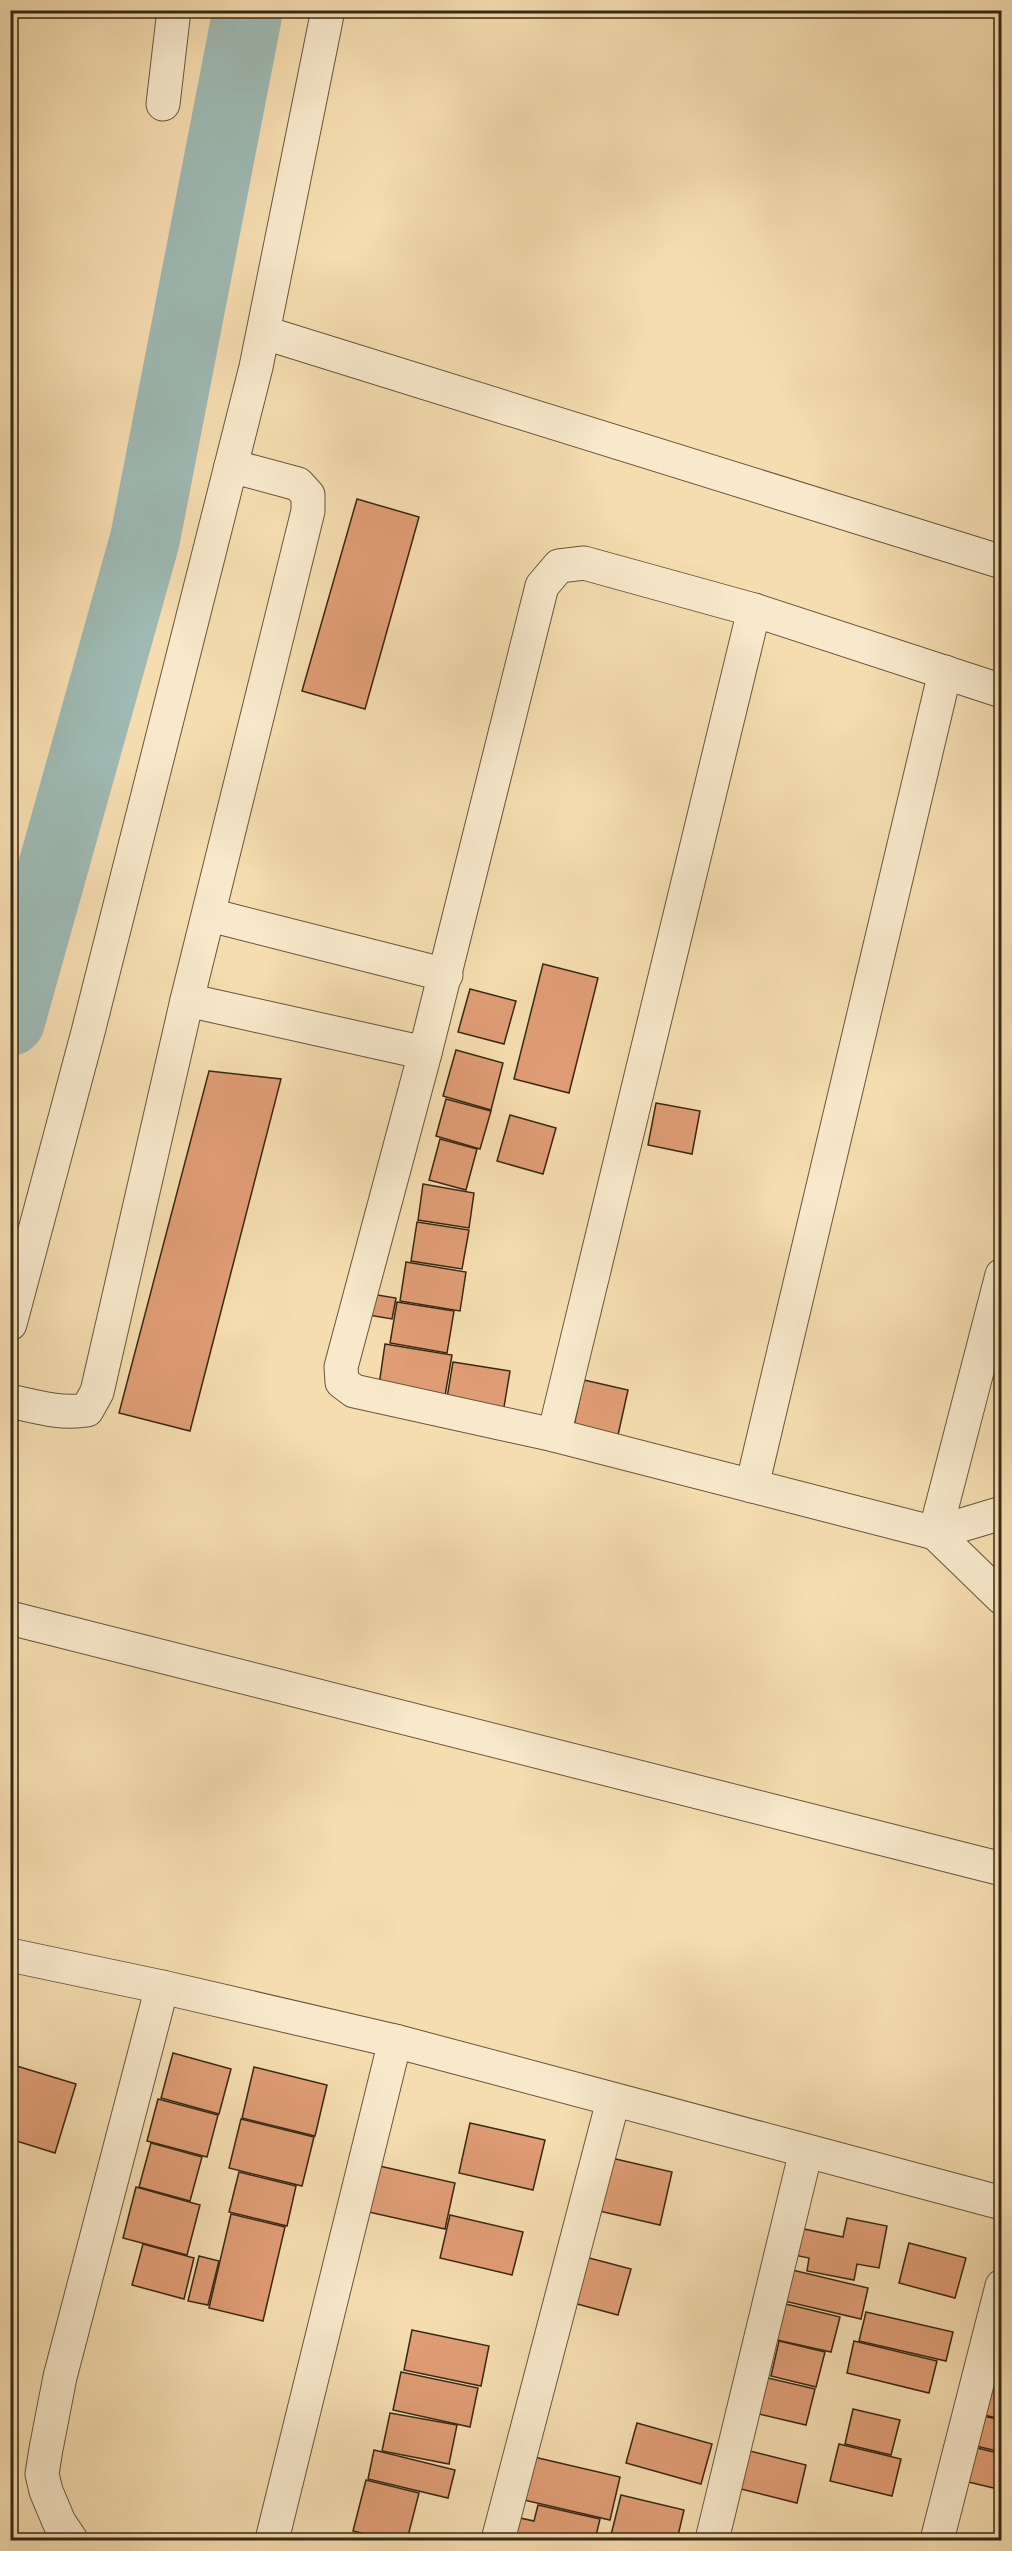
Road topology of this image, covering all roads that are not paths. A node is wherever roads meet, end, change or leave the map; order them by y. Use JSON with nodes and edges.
{"nodes":[{"id":1,"x":174,"y":10,"type":"edge"},
{"id":2,"x":328,"y":10,"type":"edge"},
{"id":3,"x":163,"y":105,"type":"dead end"},
{"id":4,"x":271,"y":336,"type":"junction"},
{"id":5,"x":251,"y":470,"type":"junction"},
{"id":6,"x":1002,"y":562,"type":"edge"},
{"id":7,"x":754,"y":609,"type":"junction"},
{"id":8,"x":945,"y":672,"type":"junction"},
{"id":9,"x":1002,"y":691,"type":"edge"},
{"id":10,"x":210,"y":915,"type":"junction"},
{"id":11,"x":446,"y":975,"type":"junction"},
{"id":12,"x":187,"y":1000,"type":"junction"},
{"id":13,"x":425,"y":1053,"type":"junction"},
{"id":14,"x":1002,"y":1275,"type":"edge"},
{"id":15,"x":10,"y":1324,"type":"edge"},
{"id":16,"x":10,"y":1401,"type":"edge"},
{"id":17,"x":554,"y":1435,"type":"junction"},
{"id":18,"x":752,"y":1486,"type":"junction"},
{"id":19,"x":1002,"y":1513,"type":"edge"},
{"id":20,"x":934,"y":1533,"type":"junction"},
{"id":21,"x":1002,"y":1598,"type":"edge"},
{"id":22,"x":10,"y":1618,"type":"edge"},
{"id":23,"x":1002,"y":1869,"type":"edge"},
{"id":24,"x":10,"y":1955,"type":"edge"},
{"id":25,"x":162,"y":1987,"type":"junction"},
{"id":26,"x":395,"y":2041,"type":"junction"},
{"id":27,"x":613,"y":2101,"type":"junction"},
{"id":28,"x":806,"y":2151,"type":"junction"},
{"id":29,"x":1002,"y":2203,"type":"edge"},
{"id":30,"x":1002,"y":2286,"type":"edge"},
{"id":31,"x":71,"y":2541,"type":"edge"},
{"id":32,"x":272,"y":2541,"type":"edge"},
{"id":33,"x":498,"y":2541,"type":"edge"},
{"id":34,"x":712,"y":2541,"type":"edge"},
{"id":35,"x":938,"y":2541,"type":"edge"}],
"edges":[{"from":1,"to":3,"type":"street"},
{"from":2,"to":4,"type":"street"},
{"from":4,"to":5,"type":"street"},
{"from":4,"to":6,"type":"street"},
{"from":5,"to":10,"type":"street"},
{"from":5,"to":15,"type":"street"},
{"from":7,"to":8,"type":"street"},
{"from":7,"to":11,"type":"street"},
{"from":7,"to":17,"type":"street"},
{"from":8,"to":9,"type":"street"},
{"from":8,"to":18,"type":"street"},
{"from":10,"to":11,"type":"street"},
{"from":10,"to":12,"type":"street"},
{"from":11,"to":13,"type":"street"},
{"from":12,"to":13,"type":"street"},
{"from":12,"to":16,"type":"street"},
{"from":13,"to":17,"type":"street"},
{"from":14,"to":20,"type":"street"},
{"from":17,"to":18,"type":"street"},
{"from":18,"to":20,"type":"street"},
{"from":19,"to":20,"type":"street"},
{"from":20,"to":21,"type":"street"},
{"from":22,"to":23,"type":"street"},
{"from":24,"to":25,"type":"street"},
{"from":25,"to":26,"type":"street"},
{"from":25,"to":31,"type":"street"},
{"from":26,"to":27,"type":"street"},
{"from":26,"to":32,"type":"street"},
{"from":27,"to":28,"type":"street"},
{"from":27,"to":33,"type":"street"},
{"from":28,"to":29,"type":"street"},
{"from":28,"to":34,"type":"street"},
{"from":30,"to":35,"type":"street"}]}
